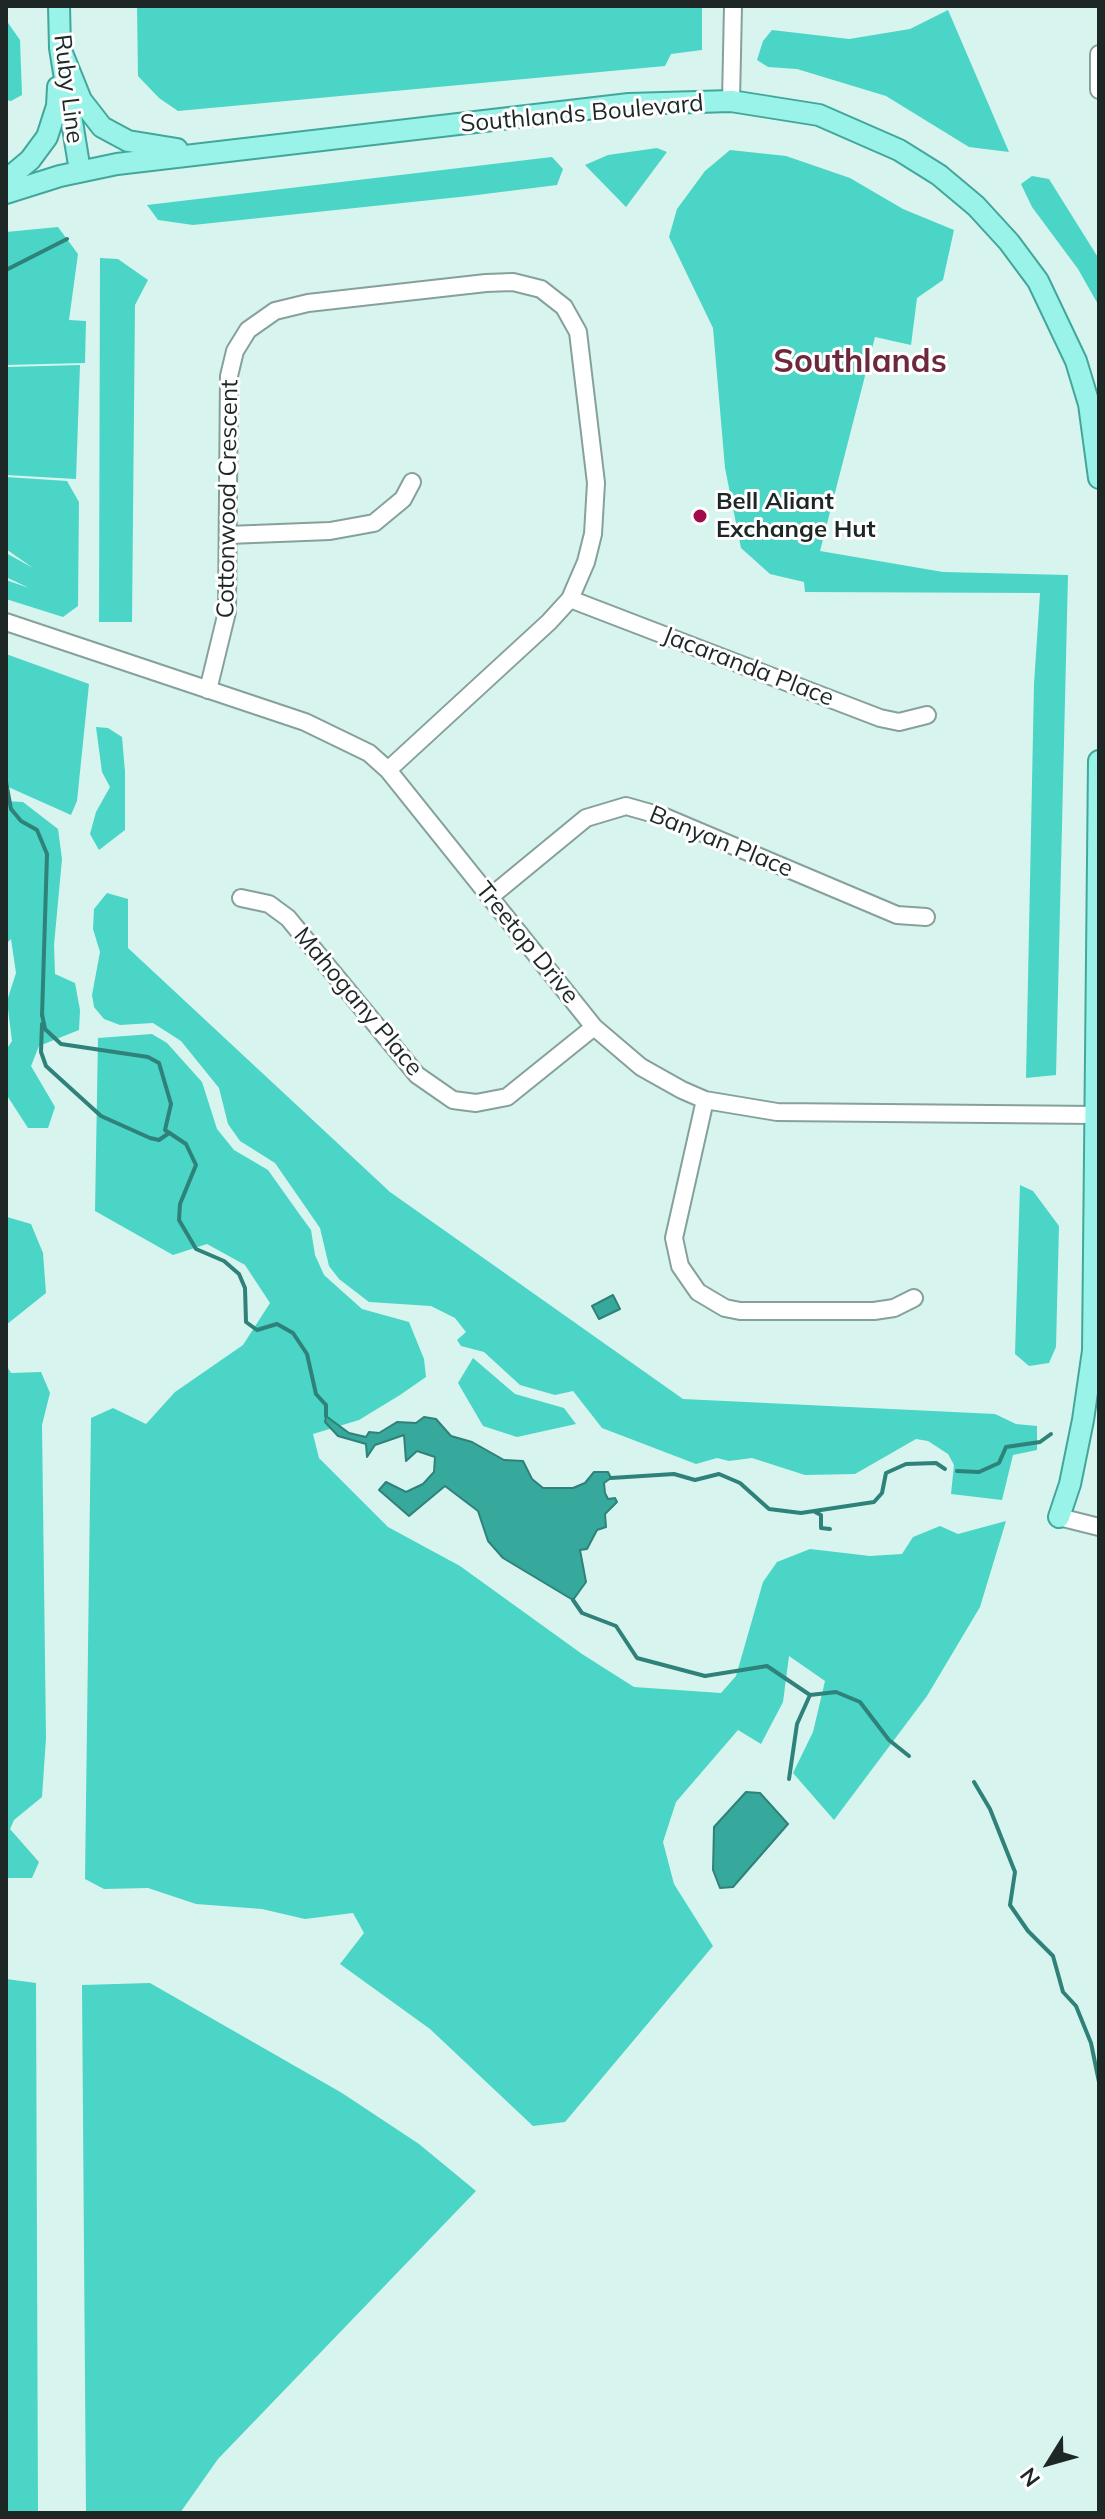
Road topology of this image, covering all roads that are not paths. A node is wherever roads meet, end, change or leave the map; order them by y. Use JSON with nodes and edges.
{"nodes":[{"id":1,"x":59,"y":6,"type":"edge"},
{"id":2,"x":733,"y":6,"type":"edge"},
{"id":3,"x":60,"y":48,"type":"junction"},
{"id":4,"x":1099,"y":54,"type":"edge"},
{"id":5,"x":1099,"y":90,"type":"edge"},
{"id":6,"x":731,"y":101,"type":"junction"},
{"id":7,"x":204,"y":153,"type":"junction"},
{"id":8,"x":80,"y":171,"type":"junction"},
{"id":9,"x":6,"y":180,"type":"edge"},
{"id":10,"x":6,"y":193,"type":"edge"},
{"id":11,"x":1099,"y":478,"type":"edge"},
{"id":12,"x":412,"y":482,"type":"dead end"},
{"id":13,"x":228,"y":535,"type":"junction"},
{"id":14,"x":570,"y":599,"type":"junction"},
{"id":15,"x":6,"y":622,"type":"edge"},
{"id":16,"x":208,"y":690,"type":"junction"},
{"id":17,"x":927,"y":715,"type":"dead end"},
{"id":18,"x":1099,"y":761,"type":"edge"},
{"id":19,"x":388,"y":770,"type":"junction"},
{"id":20,"x":490,"y":897,"type":"junction"},
{"id":21,"x":241,"y":898,"type":"dead end"},
{"id":22,"x":926,"y":917,"type":"dead end"},
{"id":23,"x":594,"y":1027,"type":"junction"},
{"id":24,"x":705,"y":1100,"type":"junction"},
{"id":25,"x":1097,"y":1115,"type":"edge"},
{"id":26,"x":914,"y":1298,"type":"dead end"},
{"id":27,"x":1059,"y":1517,"type":"joint"},
{"id":28,"x":1099,"y":1527,"type":"edge"}],
"edges":[{"from":1,"to":3,"type":"main road","name":"Ruby Line"},
{"from":2,"to":6,"type":"street"},
{"from":3,"to":7,"type":"main road"},
{"from":3,"to":8,"type":"main road","name":"Ruby Line"},
{"from":3,"to":9,"type":"main road"},
{"from":4,"to":5,"type":"street"},
{"from":6,"to":7,"type":"main road","name":"Southlands Boulevard"},
{"from":6,"to":11,"type":"main road","name":"Southlands Boulevard"},
{"from":7,"to":8,"type":"main road","name":"Southlands Boulevard"},
{"from":8,"to":10,"type":"main road","name":"Southlands Boulevard"},
{"from":12,"to":13,"type":"street"},
{"from":13,"to":14,"type":"street","name":"Cottonwood Crescent"},
{"from":13,"to":16,"type":"street","name":"Cottonwood Crescent"},
{"from":14,"to":17,"type":"street","name":"Jacaranda Place"},
{"from":14,"to":19,"type":"street","name":"Cottonwood Crescent"},
{"from":15,"to":16,"type":"street","name":"Treetop Drive"},
{"from":16,"to":19,"type":"street","name":"Treetop Drive"},
{"from":18,"to":25,"type":"main road"},
{"from":19,"to":20,"type":"street","name":"Treetop Drive"},
{"from":20,"to":22,"type":"street","name":"Banyan Place"},
{"from":20,"to":23,"type":"street","name":"Treetop Drive"},
{"from":21,"to":23,"type":"street","name":"Mahogany Place"},
{"from":23,"to":24,"type":"street","name":"Treetop Drive"},
{"from":24,"to":25,"type":"street","name":"Treetop Drive"},
{"from":24,"to":26,"type":"street"},
{"from":25,"to":27,"type":"main road"},
{"from":27,"to":28,"type":"street"}]}
